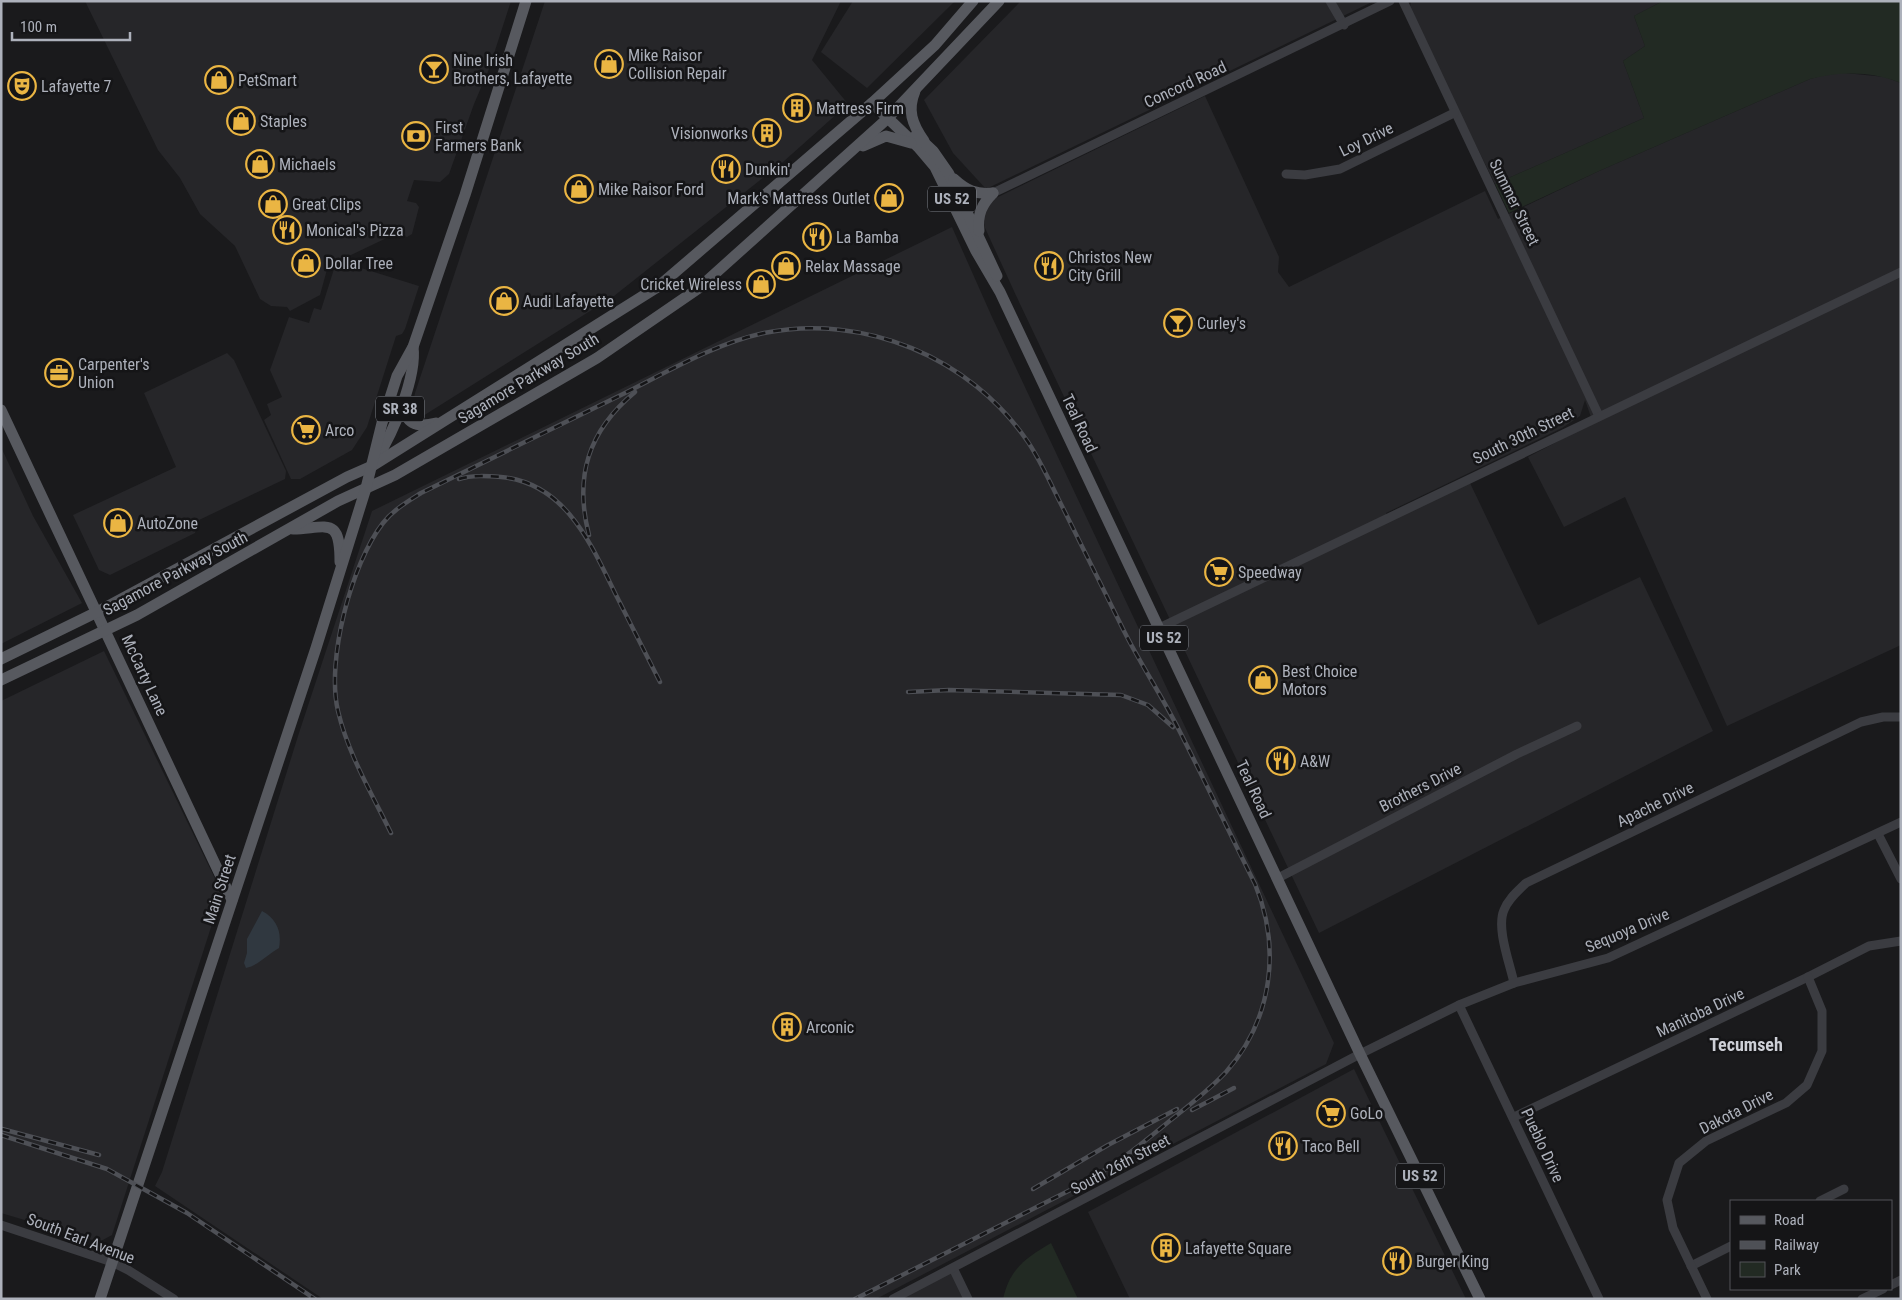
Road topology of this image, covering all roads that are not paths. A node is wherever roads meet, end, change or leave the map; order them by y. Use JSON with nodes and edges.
{"nodes":[{"id":1,"x":526,"y":1,"type":"edge"},
{"id":2,"x":973,"y":1,"type":"edge"},
{"id":3,"x":999,"y":1,"type":"edge"},
{"id":4,"x":1330,"y":1,"type":"edge"},
{"id":5,"x":1390,"y":1,"type":"edge"},
{"id":6,"x":1403,"y":1,"type":"edge"},
{"id":7,"x":1344,"y":25,"type":"junction"},
{"id":8,"x":917,"y":87,"type":"junction"},
{"id":9,"x":872,"y":103,"type":"junction"},
{"id":10,"x":1454,"y":113,"type":"junction"},
{"id":11,"x":887,"y":119,"type":"junction"},
{"id":12,"x":922,"y":146,"type":"junction"},
{"id":13,"x":844,"y":158,"type":"junction"},
{"id":14,"x":950,"y":174,"type":"junction"},
{"id":15,"x":1286,"y":174,"type":"dead end"},
{"id":16,"x":993,"y":193,"type":"junction"},
{"id":17,"x":979,"y":236,"type":"junction"},
{"id":18,"x":1901,"y":272,"type":"edge"},
{"id":19,"x":1000,"y":292,"type":"junction"},
{"id":20,"x":413,"y":347,"type":"junction"},
{"id":21,"x":402,"y":401,"type":"junction"},
{"id":22,"x":1,"y":410,"type":"edge"},
{"id":23,"x":1599,"y":416,"type":"junction"},
{"id":24,"x":445,"y":421,"type":"junction"},
{"id":25,"x":372,"y":466,"type":"junction"},
{"id":26,"x":366,"y":488,"type":"junction"},
{"id":27,"x":291,"y":530,"type":"junction"},
{"id":28,"x":340,"y":574,"type":"junction"},
{"id":29,"x":97,"y":612,"type":"junction"},
{"id":30,"x":1159,"y":628,"type":"junction"},
{"id":31,"x":106,"y":629,"type":"junction"},
{"id":32,"x":1,"y":659,"type":"edge"},
{"id":33,"x":1,"y":680,"type":"edge"},
{"id":34,"x":1901,"y":717,"type":"edge"},
{"id":35,"x":1577,"y":726,"type":"dead end"},
{"id":36,"x":1901,"y":822,"type":"edge"},
{"id":37,"x":1878,"y":834,"type":"junction"},
{"id":38,"x":1278,"y":878,"type":"junction"},
{"id":39,"x":1901,"y":879,"type":"edge"},
{"id":40,"x":232,"y":900,"type":"junction"},
{"id":41,"x":1901,"y":941,"type":"edge"},
{"id":42,"x":1808,"y":977,"type":"junction"},
{"id":43,"x":1514,"y":984,"type":"junction"},
{"id":44,"x":1459,"y":1005,"type":"junction"},
{"id":45,"x":1360,"y":1054,"type":"junction"},
{"id":46,"x":1514,"y":1117,"type":"junction"},
{"id":47,"x":1844,"y":1189,"type":"dead end"},
{"id":48,"x":1822,"y":1200,"type":"edge"},
{"id":49,"x":1,"y":1225,"type":"edge"},
{"id":50,"x":1730,"y":1246,"type":"edge"},
{"id":51,"x":112,"y":1262,"type":"junction"},
{"id":52,"x":1691,"y":1266,"type":"junction"},
{"id":53,"x":953,"y":1268,"type":"junction"},
{"id":54,"x":1881,"y":1290,"type":"edge"},
{"id":55,"x":100,"y":1299,"type":"edge"},
{"id":56,"x":174,"y":1299,"type":"edge"},
{"id":57,"x":893,"y":1299,"type":"edge"},
{"id":58,"x":968,"y":1299,"type":"edge"},
{"id":59,"x":1480,"y":1299,"type":"edge"},
{"id":60,"x":1599,"y":1299,"type":"edge"},
{"id":61,"x":1707,"y":1299,"type":"edge"},
{"id":62,"x":1862,"y":1299,"type":"edge"}],
"edges":[{"from":1,"to":20,"type":"main road","number":"SR 38"},
{"from":2,"to":9,"type":"main road","name":"Sagamore Parkway South"},
{"from":3,"to":8,"type":"main road","name":"Sagamore Parkway South","number":"US 52"},
{"from":4,"to":7,"type":"street"},
{"from":5,"to":7,"type":"street","name":"Concord Road"},
{"from":6,"to":10,"type":"street","name":"Summer Street"},
{"from":7,"to":16,"type":"street","name":"Concord Road"},
{"from":8,"to":11,"type":"main road","name":"Sagamore Parkway South"},
{"from":8,"to":12,"type":"main road","number":"US 52"},
{"from":9,"to":11,"type":"main road","number":"US 52"},
{"from":9,"to":24,"type":"main road","name":"Sagamore Parkway South"},
{"from":10,"to":15,"type":"street","name":"Loy Drive"},
{"from":10,"to":23,"type":"street","name":"Summer Street"},
{"from":11,"to":12,"type":"main road","name":"Teal Road","number":"US 52"},
{"from":11,"to":13,"type":"main road","name":"Sagamore Parkway South"},
{"from":12,"to":13,"type":"main road"},
{"from":12,"to":14,"type":"main road","name":"Teal Road","number":"US 52"},
{"from":12,"to":19,"type":"main road","name":"Teal Road","number":"US 52"},
{"from":13,"to":26,"type":"main road","name":"Sagamore Parkway South"},
{"from":14,"to":16,"type":"main road"},
{"from":14,"to":17,"type":"main road","name":"Teal Road","number":"US 52"},
{"from":16,"to":17,"type":"main road"},
{"from":17,"to":19,"type":"main road","name":"Teal Road","number":"US 52"},
{"from":18,"to":23,"type":"street","name":"South 30th Street"},
{"from":19,"to":30,"type":"main road","name":"Teal Road","number":"US 52"},
{"from":20,"to":21,"type":"main road","number":"SR 38"},
{"from":20,"to":25,"type":"main road","number":"SR 38"},
{"from":21,"to":24,"type":"main road"},
{"from":21,"to":25,"type":"main road","number":"SR 38"},
{"from":22,"to":29,"type":"main road","name":"McCarty Lane"},
{"from":23,"to":30,"type":"street","name":"South 30th Street"},
{"from":24,"to":25,"type":"main road","name":"Sagamore Parkway South"},
{"from":25,"to":26,"type":"main road","number":"SR 38"},
{"from":25,"to":29,"type":"main road","name":"Sagamore Parkway South"},
{"from":26,"to":27,"type":"main road","name":"Sagamore Parkway South"},
{"from":26,"to":28,"type":"main road","name":"Main Street"},
{"from":27,"to":28,"type":"main road"},
{"from":27,"to":31,"type":"main road","name":"Sagamore Parkway South"},
{"from":28,"to":40,"type":"main road","name":"Main Street"},
{"from":29,"to":31,"type":"main road","name":"McCarty Lane"},
{"from":29,"to":32,"type":"main road","name":"Sagamore Parkway South"},
{"from":30,"to":38,"type":"main road","name":"Teal Road","number":"US 52"},
{"from":31,"to":33,"type":"main road","name":"Sagamore Parkway South"},
{"from":31,"to":40,"type":"main road","name":"McCarty Lane"},
{"from":34,"to":43,"type":"street","name":"Apache Drive"},
{"from":35,"to":38,"type":"street","name":"Brothers Drive"},
{"from":36,"to":37,"type":"street","name":"Sequoya Drive"},
{"from":37,"to":39,"type":"street"},
{"from":37,"to":43,"type":"street","name":"Sequoya Drive"},
{"from":38,"to":45,"type":"main road","name":"Teal Road","number":"US 52"},
{"from":40,"to":51,"type":"main road","name":"Main Street"},
{"from":41,"to":42,"type":"street","name":"Manitoba Drive"},
{"from":42,"to":46,"type":"street","name":"Manitoba Drive"},
{"from":42,"to":52,"type":"street","name":"Dakota Drive"},
{"from":43,"to":44,"type":"street","name":"Sequoya Drive"},
{"from":44,"to":45,"type":"street","name":"Sequoya Drive"},
{"from":44,"to":46,"type":"street","name":"Pueblo Drive"},
{"from":45,"to":53,"type":"street","name":"South 26th Street"},
{"from":45,"to":59,"type":"main road","name":"Teal Road","number":"US 52"},
{"from":46,"to":60,"type":"street","name":"Pueblo Drive"},
{"from":47,"to":48,"type":"street"},
{"from":49,"to":51,"type":"street","name":"South Earl Avenue"},
{"from":50,"to":52,"type":"street"},
{"from":51,"to":55,"type":"main road","name":"Main Street"},
{"from":51,"to":56,"type":"street","name":"South Earl Avenue"},
{"from":52,"to":61,"type":"street","name":"Dakota Drive"},
{"from":53,"to":57,"type":"street","name":"South 26th Street"},
{"from":53,"to":58,"type":"street"},
{"from":54,"to":62,"type":"street"}]}
